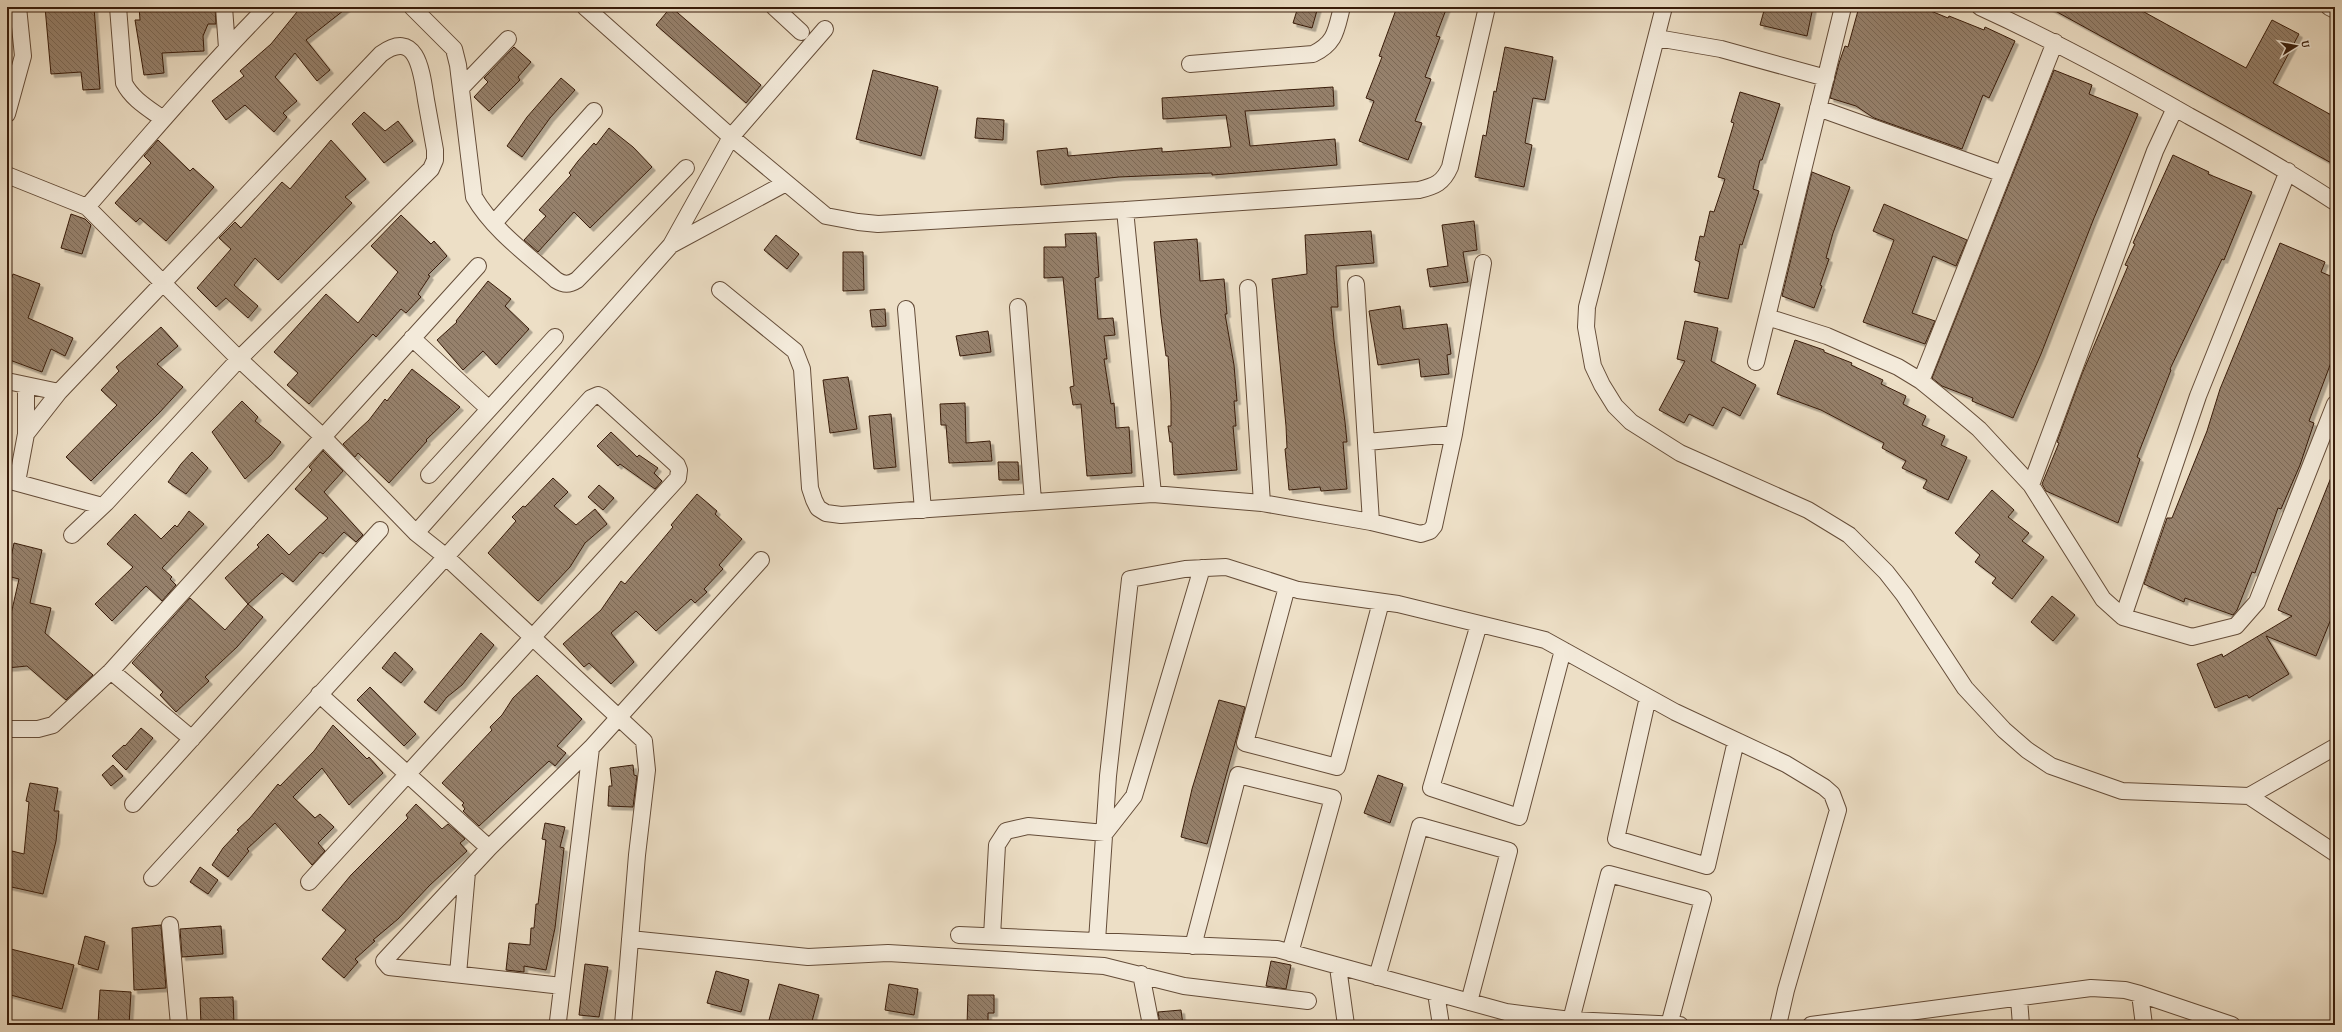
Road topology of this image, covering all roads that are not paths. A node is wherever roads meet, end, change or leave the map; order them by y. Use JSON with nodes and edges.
{"nodes":[{"id":1,"x":18,"y":7,"type":"edge"},
{"id":2,"x":118,"y":7,"type":"edge"},
{"id":3,"x":224,"y":7,"type":"edge"},
{"id":4,"x":267,"y":7,"type":"edge"},
{"id":5,"x":412,"y":7,"type":"edge"},
{"id":6,"x":585,"y":7,"type":"edge"},
{"id":7,"x":775,"y":7,"type":"edge"},
{"id":8,"x":1342,"y":7,"type":"edge"},
{"id":9,"x":1488,"y":7,"type":"edge"},
{"id":10,"x":1664,"y":7,"type":"edge"},
{"id":11,"x":1843,"y":7,"type":"edge"},
{"id":12,"x":1980,"y":7,"type":"edge"},
{"id":13,"x":2329,"y":7,"type":"edge"},
{"id":14,"x":2335,"y":10,"type":"edge"},
{"id":15,"x":825,"y":29,"type":"dead end"},
{"id":16,"x":801,"y":32,"type":"dead end"},
{"id":17,"x":1657,"y":38,"type":"junction"},
{"id":18,"x":508,"y":39,"type":"dead end"},
{"id":19,"x":2055,"y":42,"type":"junction"},
{"id":20,"x":227,"y":48,"type":"junction"},
{"id":21,"x":1190,"y":64,"type":"dead end"},
{"id":22,"x":1826,"y":78,"type":"junction"},
{"id":23,"x":461,"y":88,"type":"junction"},
{"id":24,"x":1818,"y":108,"type":"junction"},
{"id":25,"x":2175,"y":108,"type":"junction"},
{"id":26,"x":594,"y":111,"type":"dead end"},
{"id":27,"x":7,"y":114,"type":"edge"},
{"id":28,"x":163,"y":119,"type":"junction"},
{"id":29,"x":731,"y":137,"type":"junction"},
{"id":30,"x":686,"y":168,"type":"dead end"},
{"id":31,"x":2288,"y":171,"type":"junction"},
{"id":32,"x":2003,"y":174,"type":"junction"},
{"id":33,"x":7,"y":175,"type":"edge"},
{"id":34,"x":786,"y":182,"type":"junction"},
{"id":35,"x":2335,"y":202,"type":"edge"},
{"id":36,"x":87,"y":207,"type":"junction"},
{"id":37,"x":1125,"y":210,"type":"junction"},
{"id":38,"x":494,"y":223,"type":"junction"},
{"id":39,"x":671,"y":245,"type":"junction"},
{"id":40,"x":1483,"y":263,"type":"dead end"},
{"id":41,"x":478,"y":266,"type":"dead end"},
{"id":42,"x":163,"y":284,"type":"junction"},
{"id":43,"x":1356,"y":284,"type":"dead end"},
{"id":44,"x":1248,"y":288,"type":"dead end"},
{"id":45,"x":720,"y":290,"type":"dead end"},
{"id":46,"x":1018,"y":307,"type":"dead end"},
{"id":47,"x":906,"y":309,"type":"dead end"},
{"id":48,"x":1767,"y":317,"type":"junction"},
{"id":49,"x":555,"y":337,"type":"dead end"},
{"id":50,"x":412,"y":338,"type":"junction"},
{"id":51,"x":239,"y":360,"type":"junction"},
{"id":52,"x":1756,"y":362,"type":"dead end"},
{"id":53,"x":7,"y":381,"type":"edge"},
{"id":54,"x":1921,"y":381,"type":"junction"},
{"id":55,"x":26,"y":386,"type":"junction"},
{"id":56,"x":59,"y":392,"type":"junction"},
{"id":57,"x":2335,"y":404,"type":"edge"},
{"id":58,"x":489,"y":409,"type":"junction"},
{"id":59,"x":26,"y":434,"type":"junction"},
{"id":60,"x":1454,"y":434,"type":"junction"},
{"id":61,"x":322,"y":436,"type":"junction"},
{"id":62,"x":1367,"y":442,"type":"junction"},
{"id":63,"x":429,"y":475,"type":"dead end"},
{"id":64,"x":12,"y":481,"type":"edge"},
{"id":65,"x":2031,"y":485,"type":"junction"},
{"id":66,"x":1152,"y":494,"type":"junction"},
{"id":67,"x":1033,"y":501,"type":"junction"},
{"id":68,"x":1262,"y":503,"type":"junction"},
{"id":69,"x":102,"y":506,"type":"junction"},
{"id":70,"x":922,"y":510,"type":"junction"},
{"id":71,"x":1371,"y":522,"type":"junction"},
{"id":72,"x":380,"y":530,"type":"dead end"},
{"id":73,"x":416,"y":533,"type":"junction"},
{"id":74,"x":72,"y":535,"type":"dead end"},
{"id":75,"x":445,"y":556,"type":"junction"},
{"id":76,"x":761,"y":560,"type":"dead end"},
{"id":77,"x":1202,"y":568,"type":"junction"},
{"id":78,"x":1287,"y":587,"type":"junction"},
{"id":79,"x":1381,"y":602,"type":"junction"},
{"id":80,"x":2123,"y":617,"type":"junction"},
{"id":81,"x":1479,"y":624,"type":"junction"},
{"id":82,"x":532,"y":636,"type":"junction"},
{"id":83,"x":1563,"y":650,"type":"junction"},
{"id":84,"x":111,"y":671,"type":"junction"},
{"id":85,"x":319,"y":694,"type":"junction"},
{"id":86,"x":1648,"y":697,"type":"junction"},
{"id":87,"x":618,"y":716,"type":"junction"},
{"id":88,"x":7,"y":729,"type":"edge"},
{"id":89,"x":192,"y":738,"type":"junction"},
{"id":90,"x":1736,"y":741,"type":"junction"},
{"id":91,"x":2335,"y":747,"type":"edge"},
{"id":92,"x":590,"y":748,"type":"junction"},
{"id":93,"x":409,"y":773,"type":"junction"},
{"id":94,"x":2249,"y":796,"type":"junction"},
{"id":95,"x":133,"y":804,"type":"dead end"},
{"id":96,"x":1105,"y":833,"type":"junction"},
{"id":97,"x":489,"y":848,"type":"junction"},
{"id":98,"x":2335,"y":853,"type":"edge"},
{"id":99,"x":467,"y":872,"type":"junction"},
{"id":100,"x":152,"y":878,"type":"dead end"},
{"id":101,"x":309,"y":882,"type":"dead end"},
{"id":102,"x":170,"y":925,"type":"dead end"},
{"id":103,"x":959,"y":935,"type":"dead end"},
{"id":104,"x":992,"y":936,"type":"junction"},
{"id":105,"x":630,"y":940,"type":"junction"},
{"id":106,"x":1097,"y":941,"type":"junction"},
{"id":107,"x":1193,"y":946,"type":"junction"},
{"id":108,"x":1290,"y":953,"type":"junction"},
{"id":109,"x":1338,"y":967,"type":"junction"},
{"id":110,"x":458,"y":974,"type":"junction"},
{"id":111,"x":1142,"y":974,"type":"junction"},
{"id":112,"x":1376,"y":977,"type":"junction"},
{"id":113,"x":562,"y":986,"type":"junction"},
{"id":114,"x":1436,"y":993,"type":"junction"},
{"id":115,"x":2140,"y":994,"type":"junction"},
{"id":116,"x":2019,"y":999,"type":"junction"},
{"id":117,"x":1308,"y":1001,"type":"dead end"},
{"id":118,"x":1469,"y":1002,"type":"junction"},
{"id":119,"x":1571,"y":1020,"type":"junction"},
{"id":120,"x":1889,"y":1020,"type":"edge"},
{"id":121,"x":558,"y":1021,"type":"dead end"},
{"id":122,"x":1546,"y":1021,"type":"edge"},
{"id":123,"x":1648,"y":1024,"type":"edge"},
{"id":124,"x":1669,"y":1024,"type":"edge"},
{"id":125,"x":179,"y":1025,"type":"edge"},
{"id":126,"x":623,"y":1025,"type":"edge"},
{"id":127,"x":1151,"y":1025,"type":"edge"},
{"id":128,"x":1346,"y":1025,"type":"edge"},
{"id":129,"x":1440,"y":1025,"type":"edge"},
{"id":130,"x":1680,"y":1025,"type":"edge"},
{"id":131,"x":1778,"y":1025,"type":"edge"},
{"id":132,"x":1811,"y":1025,"type":"edge"},
{"id":133,"x":2021,"y":1025,"type":"edge"},
{"id":134,"x":2144,"y":1025,"type":"edge"},
{"id":135,"x":2232,"y":1025,"type":"edge"}],
"edges":[{"from":1,"to":27,"type":"street"},
{"from":2,"to":28,"type":"street"},
{"from":3,"to":20,"type":"street"},
{"from":4,"to":20,"type":"street"},
{"from":5,"to":23,"type":"street"},
{"from":6,"to":29,"type":"street"},
{"from":7,"to":16,"type":"street"},
{"from":8,"to":21,"type":"street"},
{"from":9,"to":37,"type":"street"},
{"from":10,"to":17,"type":"street"},
{"from":11,"to":22,"type":"street"},
{"from":12,"to":19,"type":"street"},
{"from":13,"to":14,"type":"street"},
{"from":15,"to":29,"type":"street"},
{"from":17,"to":22,"type":"street"},
{"from":17,"to":94,"type":"street"},
{"from":18,"to":23,"type":"street"},
{"from":19,"to":25,"type":"street"},
{"from":19,"to":32,"type":"street"},
{"from":20,"to":28,"type":"street"},
{"from":22,"to":24,"type":"street"},
{"from":23,"to":38,"type":"street"},
{"from":24,"to":32,"type":"street"},
{"from":24,"to":48,"type":"street"},
{"from":25,"to":31,"type":"street"},
{"from":25,"to":65,"type":"street"},
{"from":26,"to":38,"type":"street"},
{"from":28,"to":36,"type":"street"},
{"from":29,"to":34,"type":"street"},
{"from":29,"to":39,"type":"street"},
{"from":30,"to":38,"type":"street"},
{"from":31,"to":35,"type":"street"},
{"from":31,"to":80,"type":"street"},
{"from":32,"to":54,"type":"street"},
{"from":33,"to":36,"type":"street"},
{"from":34,"to":37,"type":"street"},
{"from":34,"to":39,"type":"street"},
{"from":36,"to":42,"type":"street"},
{"from":37,"to":66,"type":"street"},
{"from":39,"to":73,"type":"street"},
{"from":40,"to":60,"type":"street"},
{"from":41,"to":50,"type":"street"},
{"from":42,"to":51,"type":"street"},
{"from":42,"to":51,"type":"street"},
{"from":42,"to":56,"type":"street"},
{"from":43,"to":62,"type":"street"},
{"from":44,"to":68,"type":"street"},
{"from":45,"to":70,"type":"street"},
{"from":46,"to":67,"type":"street"},
{"from":47,"to":70,"type":"street"},
{"from":48,"to":52,"type":"street"},
{"from":48,"to":54,"type":"street"},
{"from":49,"to":58,"type":"street"},
{"from":50,"to":58,"type":"street"},
{"from":50,"to":61,"type":"street"},
{"from":51,"to":61,"type":"street"},
{"from":51,"to":69,"type":"street"},
{"from":53,"to":55,"type":"street"},
{"from":54,"to":65,"type":"street"},
{"from":55,"to":56,"type":"street"},
{"from":55,"to":59,"type":"street"},
{"from":56,"to":59,"type":"street"},
{"from":57,"to":80,"type":"street"},
{"from":58,"to":63,"type":"street"},
{"from":59,"to":64,"type":"street"},
{"from":60,"to":62,"type":"street"},
{"from":60,"to":71,"type":"street"},
{"from":61,"to":73,"type":"street"},
{"from":61,"to":84,"type":"street"},
{"from":62,"to":71,"type":"street"},
{"from":64,"to":69,"type":"street"},
{"from":65,"to":80,"type":"street"},
{"from":66,"to":67,"type":"street"},
{"from":66,"to":68,"type":"street"},
{"from":67,"to":70,"type":"street"},
{"from":68,"to":71,"type":"street"},
{"from":69,"to":74,"type":"street"},
{"from":72,"to":89,"type":"street"},
{"from":73,"to":75,"type":"street"},
{"from":75,"to":82,"type":"street"},
{"from":75,"to":82,"type":"street"},
{"from":75,"to":85,"type":"street"},
{"from":76,"to":87,"type":"street"},
{"from":77,"to":78,"type":"street"},
{"from":77,"to":96,"type":"street"},
{"from":77,"to":96,"type":"street"},
{"from":78,"to":79,"type":"street"},
{"from":78,"to":79,"type":"street"},
{"from":79,"to":81,"type":"street"},
{"from":81,"to":83,"type":"street"},
{"from":81,"to":83,"type":"street"},
{"from":82,"to":87,"type":"street"},
{"from":82,"to":93,"type":"street"},
{"from":83,"to":86,"type":"street"},
{"from":84,"to":88,"type":"street"},
{"from":84,"to":89,"type":"street"},
{"from":85,"to":93,"type":"street"},
{"from":85,"to":100,"type":"street"},
{"from":86,"to":90,"type":"street"},
{"from":86,"to":90,"type":"street"},
{"from":87,"to":92,"type":"street"},
{"from":87,"to":105,"type":"street"},
{"from":89,"to":95,"type":"street"},
{"from":90,"to":131,"type":"street"},
{"from":91,"to":94,"type":"street"},
{"from":92,"to":97,"type":"street"},
{"from":92,"to":113,"type":"street"},
{"from":93,"to":97,"type":"street"},
{"from":93,"to":101,"type":"street"},
{"from":94,"to":98,"type":"street"},
{"from":96,"to":104,"type":"street"},
{"from":96,"to":106,"type":"street"},
{"from":97,"to":99,"type":"street"},
{"from":99,"to":110,"type":"street"},
{"from":99,"to":110,"type":"street"},
{"from":102,"to":125,"type":"street"},
{"from":103,"to":104,"type":"street"},
{"from":104,"to":106,"type":"street"},
{"from":105,"to":111,"type":"street"},
{"from":105,"to":126,"type":"street"},
{"from":106,"to":107,"type":"street"},
{"from":107,"to":108,"type":"street"},
{"from":107,"to":108,"type":"street"},
{"from":108,"to":109,"type":"street"},
{"from":109,"to":112,"type":"street"},
{"from":109,"to":128,"type":"street"},
{"from":110,"to":113,"type":"street"},
{"from":111,"to":117,"type":"street"},
{"from":111,"to":127,"type":"street"},
{"from":112,"to":114,"type":"street"},
{"from":112,"to":118,"type":"street"},
{"from":113,"to":121,"type":"street"},
{"from":114,"to":118,"type":"street"},
{"from":114,"to":129,"type":"street"},
{"from":115,"to":116,"type":"street"},
{"from":115,"to":134,"type":"street"},
{"from":115,"to":135,"type":"street"},
{"from":116,"to":120,"type":"street"},
{"from":116,"to":133,"type":"street"},
{"from":118,"to":122,"type":"street"},
{"from":119,"to":122,"type":"street"},
{"from":119,"to":123,"type":"street"},
{"from":119,"to":124,"type":"street"},
{"from":120,"to":132,"type":"street"},
{"from":123,"to":124,"type":"street"},
{"from":124,"to":130,"type":"street"}]}
